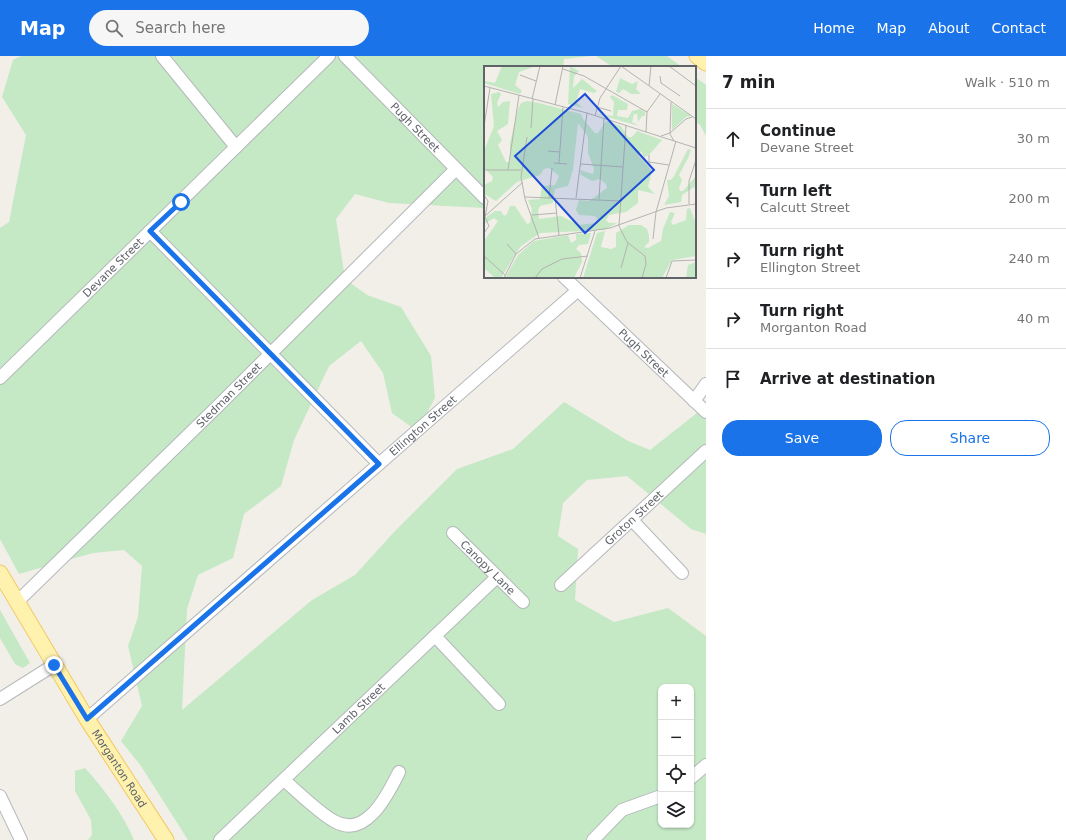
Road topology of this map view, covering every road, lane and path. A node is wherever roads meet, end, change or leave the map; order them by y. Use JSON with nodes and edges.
{"nodes":[{"id":1,"x":162,"y":56,"type":"edge"},
{"id":2,"x":329,"y":56,"type":"edge"},
{"id":3,"x":345,"y":56,"type":"edge"},
{"id":4,"x":696,"y":56,"type":"edge"},
{"id":5,"x":706,"y":63,"type":"edge"},
{"id":6,"x":236,"y":148,"type":"junction"},
{"id":7,"x":456,"y":169,"type":"junction"},
{"id":8,"x":484,"y":197,"type":"edge"},
{"id":9,"x":150,"y":231,"type":"junction"},
{"id":10,"x":565,"y":278,"type":"edge"},
{"id":11,"x":577,"y":291,"type":"junction"},
{"id":12,"x":271,"y":354,"type":"junction"},
{"id":13,"x":0,"y":378,"type":"edge"},
{"id":14,"x":706,"y":384,"type":"edge"},
{"id":15,"x":694,"y":400,"type":"junction"},
{"id":16,"x":706,"y":412,"type":"edge"},
{"id":17,"x":706,"y":451,"type":"edge"},
{"id":18,"x":379,"y":464,"type":"junction"},
{"id":19,"x":632,"y":520,"type":"junction"},
{"id":20,"x":453,"y":533,"type":"dead end"},
{"id":21,"x":0,"y":573,"type":"edge"},
{"id":22,"x":682,"y":573,"type":"dead end"},
{"id":23,"x":498,"y":577,"type":"junction"},
{"id":24,"x":561,"y":585,"type":"dead end"},
{"id":25,"x":17,"y":602,"type":"junction"},
{"id":26,"x":523,"y":602,"type":"dead end"},
{"id":27,"x":435,"y":636,"type":"junction"},
{"id":28,"x":54,"y":665,"type":"junction"},
{"id":29,"x":0,"y":699,"type":"edge"},
{"id":30,"x":499,"y":704,"type":"dead end"},
{"id":31,"x":87,"y":719,"type":"junction"},
{"id":32,"x":706,"y":765,"type":"edge"},
{"id":33,"x":399,"y":772,"type":"dead end"},
{"id":34,"x":694,"y":775,"type":"edge"},
{"id":35,"x":284,"y":780,"type":"junction"},
{"id":36,"x":0,"y":796,"type":"edge"},
{"id":37,"x":658,"y":797,"type":"edge"},
{"id":38,"x":21,"y":840,"type":"edge"},
{"id":39,"x":166,"y":840,"type":"edge"},
{"id":40,"x":220,"y":840,"type":"edge"},
{"id":41,"x":593,"y":840,"type":"edge"}],
"edges":[{"from":1,"to":6,"type":"street"},
{"from":2,"to":6,"type":"street","name":"Devane Street"},
{"from":3,"to":7,"type":"street","name":"Pugh Street"},
{"from":4,"to":5,"type":"main road"},
{"from":6,"to":9,"type":"street","name":"Devane Street"},
{"from":7,"to":8,"type":"street","name":"Pugh Street"},
{"from":7,"to":12,"type":"street","name":"Stedman Street"},
{"from":9,"to":12,"type":"street"},
{"from":9,"to":13,"type":"street","name":"Devane Street"},
{"from":10,"to":11,"type":"street","name":"Pugh Street"},
{"from":11,"to":15,"type":"street","name":"Pugh Street"},
{"from":11,"to":18,"type":"street","name":"Ellington Street"},
{"from":12,"to":18,"type":"street"},
{"from":12,"to":25,"type":"street","name":"Stedman Street"},
{"from":14,"to":15,"type":"street"},
{"from":15,"to":16,"type":"street","name":"Pugh Street"},
{"from":17,"to":19,"type":"street","name":"Groton Street"},
{"from":18,"to":31,"type":"street","name":"Ellington Street"},
{"from":19,"to":22,"type":"street"},
{"from":19,"to":24,"type":"street","name":"Groton Street"},
{"from":20,"to":23,"type":"street","name":"Canopy Lane"},
{"from":21,"to":25,"type":"main road","name":"Morganton Road"},
{"from":23,"to":26,"type":"street","name":"Canopy Lane"},
{"from":23,"to":27,"type":"street","name":"Lamb Street"},
{"from":25,"to":28,"type":"main road","name":"Morganton Road"},
{"from":27,"to":30,"type":"street"},
{"from":27,"to":35,"type":"street","name":"Lamb Street"},
{"from":28,"to":29,"type":"street"},
{"from":28,"to":31,"type":"main road","name":"Morganton Road"},
{"from":31,"to":39,"type":"main road","name":"Morganton Road"},
{"from":32,"to":34,"type":"street"},
{"from":33,"to":35,"type":"street"},
{"from":35,"to":40,"type":"street","name":"Lamb Street"},
{"from":36,"to":38,"type":"street"},
{"from":37,"to":41,"type":"street"}]}
